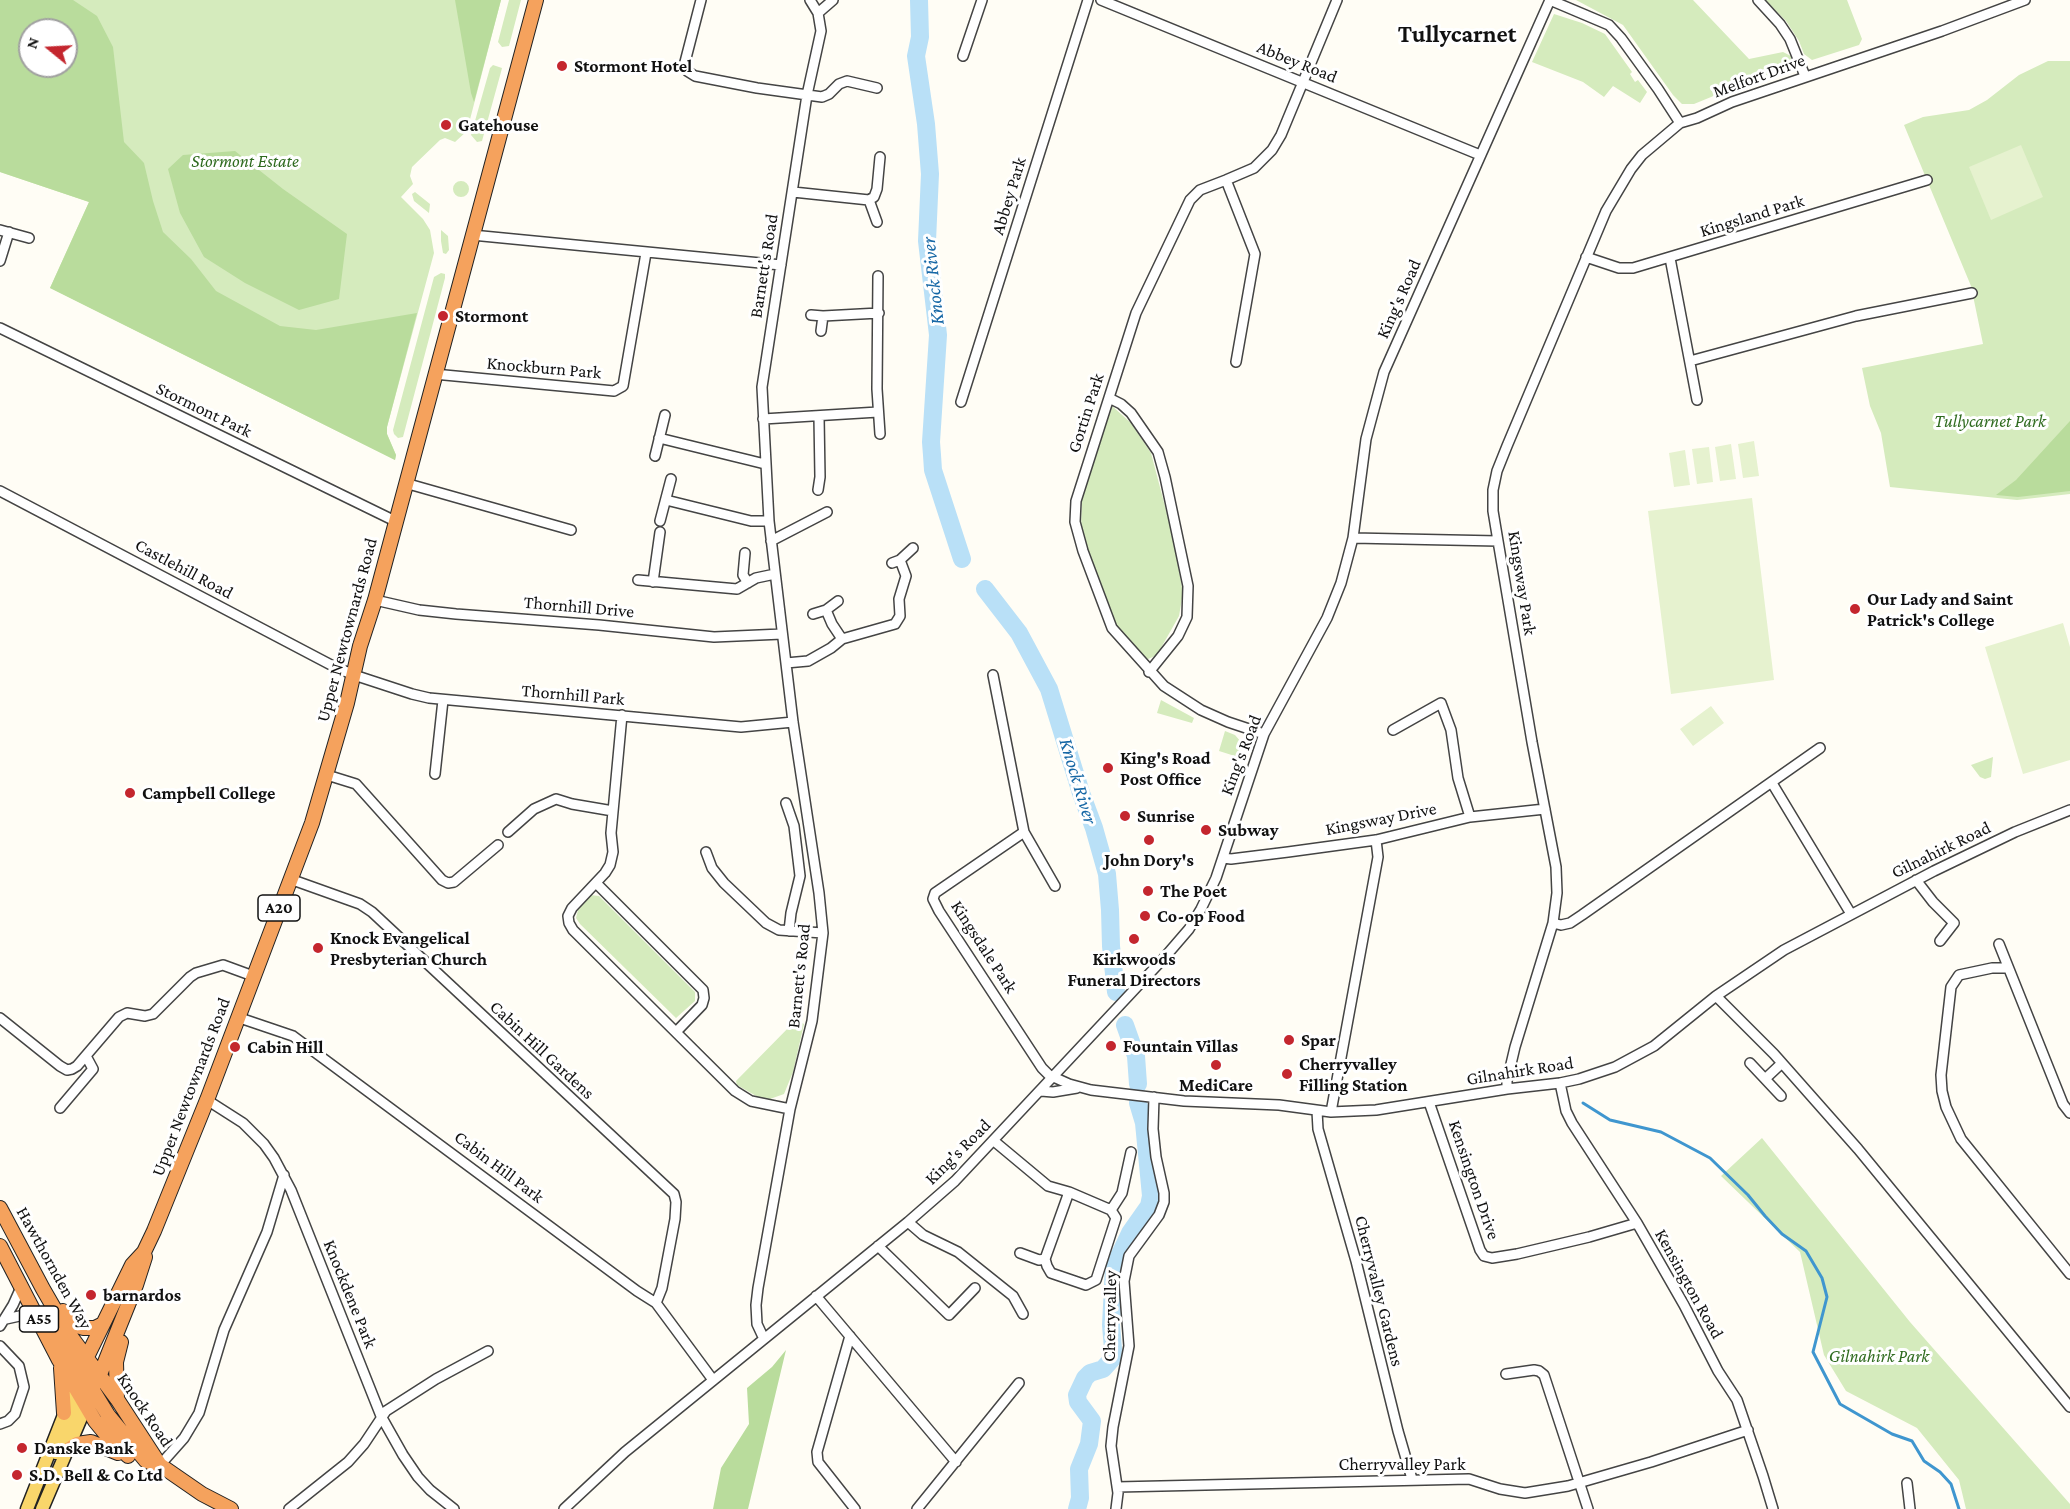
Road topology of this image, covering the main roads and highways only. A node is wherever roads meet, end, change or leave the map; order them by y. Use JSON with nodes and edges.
{"nodes":[{"id":1,"x":536,"y":0,"type":"edge"},
{"id":2,"x":0,"y":1208,"type":"edge"},
{"id":3,"x":7,"y":1221,"type":"junction"},
{"id":4,"x":0,"y":1246,"type":"edge"},
{"id":5,"x":145,"y":1255,"type":"junction"},
{"id":6,"x":103,"y":1324,"type":"junction"},
{"id":7,"x":59,"y":1360,"type":"junction"},
{"id":8,"x":87,"y":1383,"type":"junction"},
{"id":9,"x":117,"y":1399,"type":"junction"},
{"id":10,"x":64,"y":1413,"type":"junction"},
{"id":11,"x":68,"y":1450,"type":"junction"},
{"id":12,"x":128,"y":1456,"type":"junction"},
{"id":13,"x":146,"y":1461,"type":"junction"},
{"id":14,"x":160,"y":1465,"type":"junction"},
{"id":15,"x":35,"y":1487,"type":"junction"},
{"id":16,"x":27,"y":1509,"type":"edge"},
{"id":17,"x":42,"y":1509,"type":"edge"},
{"id":18,"x":231,"y":1509,"type":"edge"}],
"edges":[{"from":1,"to":5,"type":"highway","name":"Upper Newtownards Road","number":"A20"},
{"from":2,"to":3,"type":"highway","name":"Hawthornden Way","number":"A55"},
{"from":3,"to":6,"type":"highway"},
{"from":3,"to":8,"type":"highway","name":"Hawthornden Way","number":"A55"},
{"from":4,"to":7,"type":"highway","name":"Hawthornden Way","number":"A55"},
{"from":5,"to":6,"type":"highway","name":"Upper Newtownards Road","number":"A20"},
{"from":5,"to":8,"type":"highway","name":"Upper Newtownards Road","number":"A20"},
{"from":5,"to":9,"type":"highway"},
{"from":6,"to":8,"type":"highway","name":"Upper Newtownards Road","number":"A20"},
{"from":7,"to":8,"type":"highway","name":"Hawthornden Way","number":"A55"},
{"from":7,"to":10,"type":"highway"},
{"from":8,"to":9,"type":"highway","name":"Knock Road","number":"A55"},
{"from":8,"to":10,"type":"main road","name":"Upper Newtownards Road","number":"A20"},
{"from":8,"to":11,"type":"main road","name":"Upper Newtownards Road","number":"A20"},
{"from":8,"to":12,"type":"highway","name":"Knock Road","number":"A55"},
{"from":8,"to":13,"type":"highway"},
{"from":8,"to":15,"type":"main road"},
{"from":9,"to":14,"type":"highway","name":"Knock Road","number":"A55"},
{"from":10,"to":15,"type":"main road","name":"Upper Newtownards Road","number":"A20"},
{"from":11,"to":12,"type":"highway"},
{"from":11,"to":17,"type":"main road","name":"Upper Newtownards Road","number":"A20"},
{"from":12,"to":13,"type":"highway","name":"Knock Road","number":"A55"},
{"from":13,"to":14,"type":"highway","name":"Knock Road","number":"A55"},
{"from":14,"to":18,"type":"highway","name":"Knock Road","number":"A55"},
{"from":15,"to":16,"type":"main road","name":"Upper Newtownards Road","number":"A20"}]}
